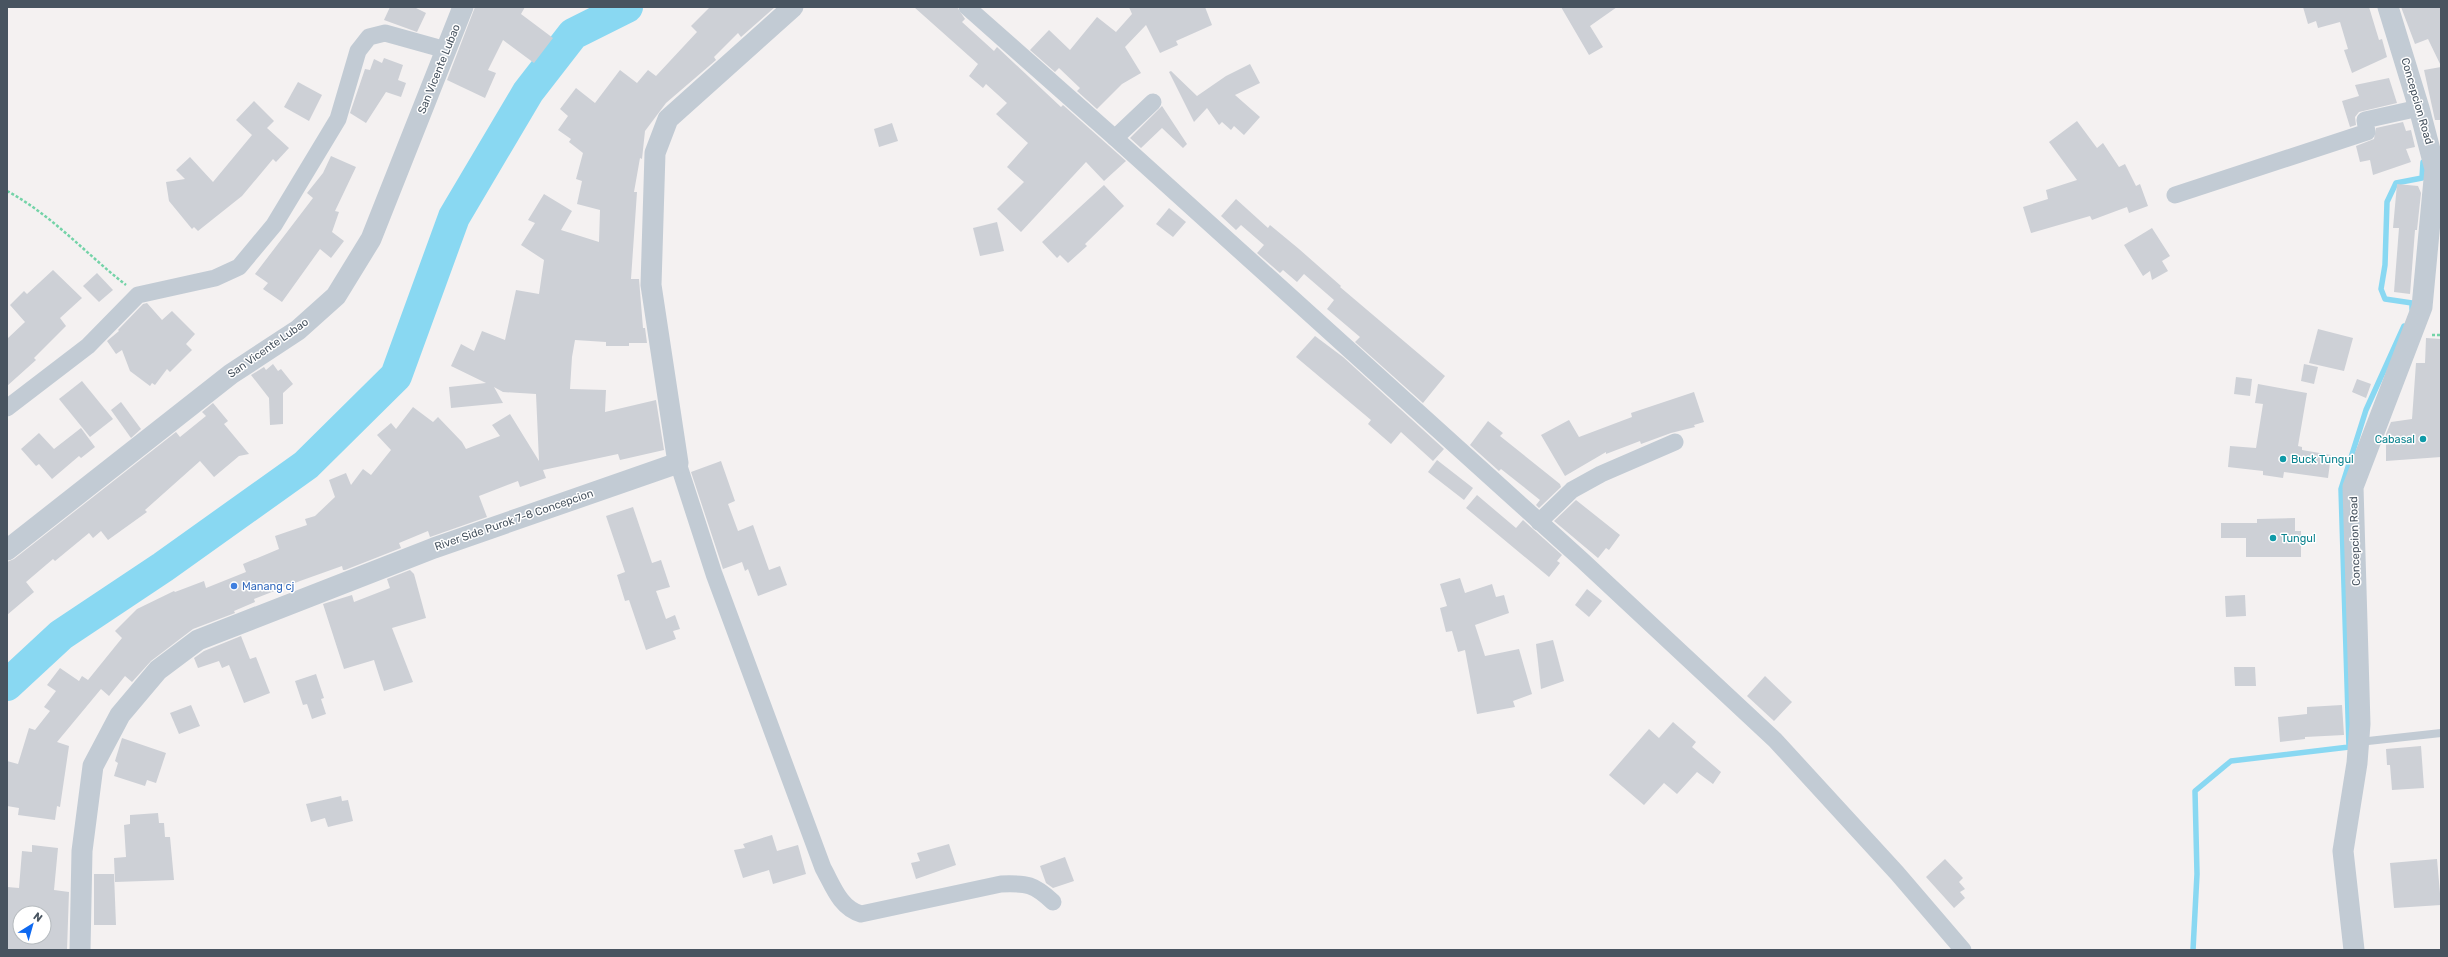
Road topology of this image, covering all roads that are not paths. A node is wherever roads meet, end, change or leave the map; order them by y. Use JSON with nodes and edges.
{"nodes":[{"id":1,"x":463,"y":7,"type":"edge"},
{"id":2,"x":793,"y":7,"type":"edge"},
{"id":3,"x":967,"y":7,"type":"edge"},
{"id":4,"x":2388,"y":7,"type":"edge"},
{"id":5,"x":446,"y":50,"type":"junction"},
{"id":6,"x":1153,"y":102,"type":"dead end"},
{"id":7,"x":2415,"y":109,"type":"junction"},
{"id":8,"x":1115,"y":138,"type":"junction"},
{"id":9,"x":2175,"y":195,"type":"dead end"},
{"id":10,"x":2436,"y":215,"type":"edge"},
{"id":11,"x":7,"y":408,"type":"edge"},
{"id":12,"x":1675,"y":442,"type":"dead end"},
{"id":13,"x":678,"y":463,"type":"junction"},
{"id":14,"x":1539,"y":522,"type":"junction"},
{"id":15,"x":7,"y":550,"type":"edge"},
{"id":16,"x":2441,"y":733,"type":"edge"},
{"id":17,"x":2359,"y":742,"type":"junction"},
{"id":18,"x":1054,"y":902,"type":"dead end"},
{"id":19,"x":80,"y":950,"type":"edge"},
{"id":20,"x":1964,"y":950,"type":"edge"},
{"id":21,"x":2354,"y":950,"type":"edge"}],
"edges":[{"from":1,"to":5,"type":"street","name":"San Vicente Lubao"},
{"from":2,"to":13,"type":"street"},
{"from":3,"to":8,"type":"street"},
{"from":4,"to":7,"type":"street","name":"Concepcion Road"},
{"from":5,"to":11,"type":"street"},
{"from":5,"to":15,"type":"street","name":"San Vicente Lubao"},
{"from":6,"to":8,"type":"street"},
{"from":7,"to":9,"type":"street"},
{"from":7,"to":10,"type":"street","name":"Concepcion Road"},
{"from":8,"to":14,"type":"street"},
{"from":10,"to":17,"type":"street","name":"Concepcion Road"},
{"from":12,"to":14,"type":"street"},
{"from":13,"to":18,"type":"street"},
{"from":13,"to":19,"type":"street","name":"River Side Purok 7-8 Concepcion"},
{"from":14,"to":20,"type":"street"},
{"from":16,"to":17,"type":"lane"},
{"from":17,"to":21,"type":"street","name":"Concepcion Road"}]}
